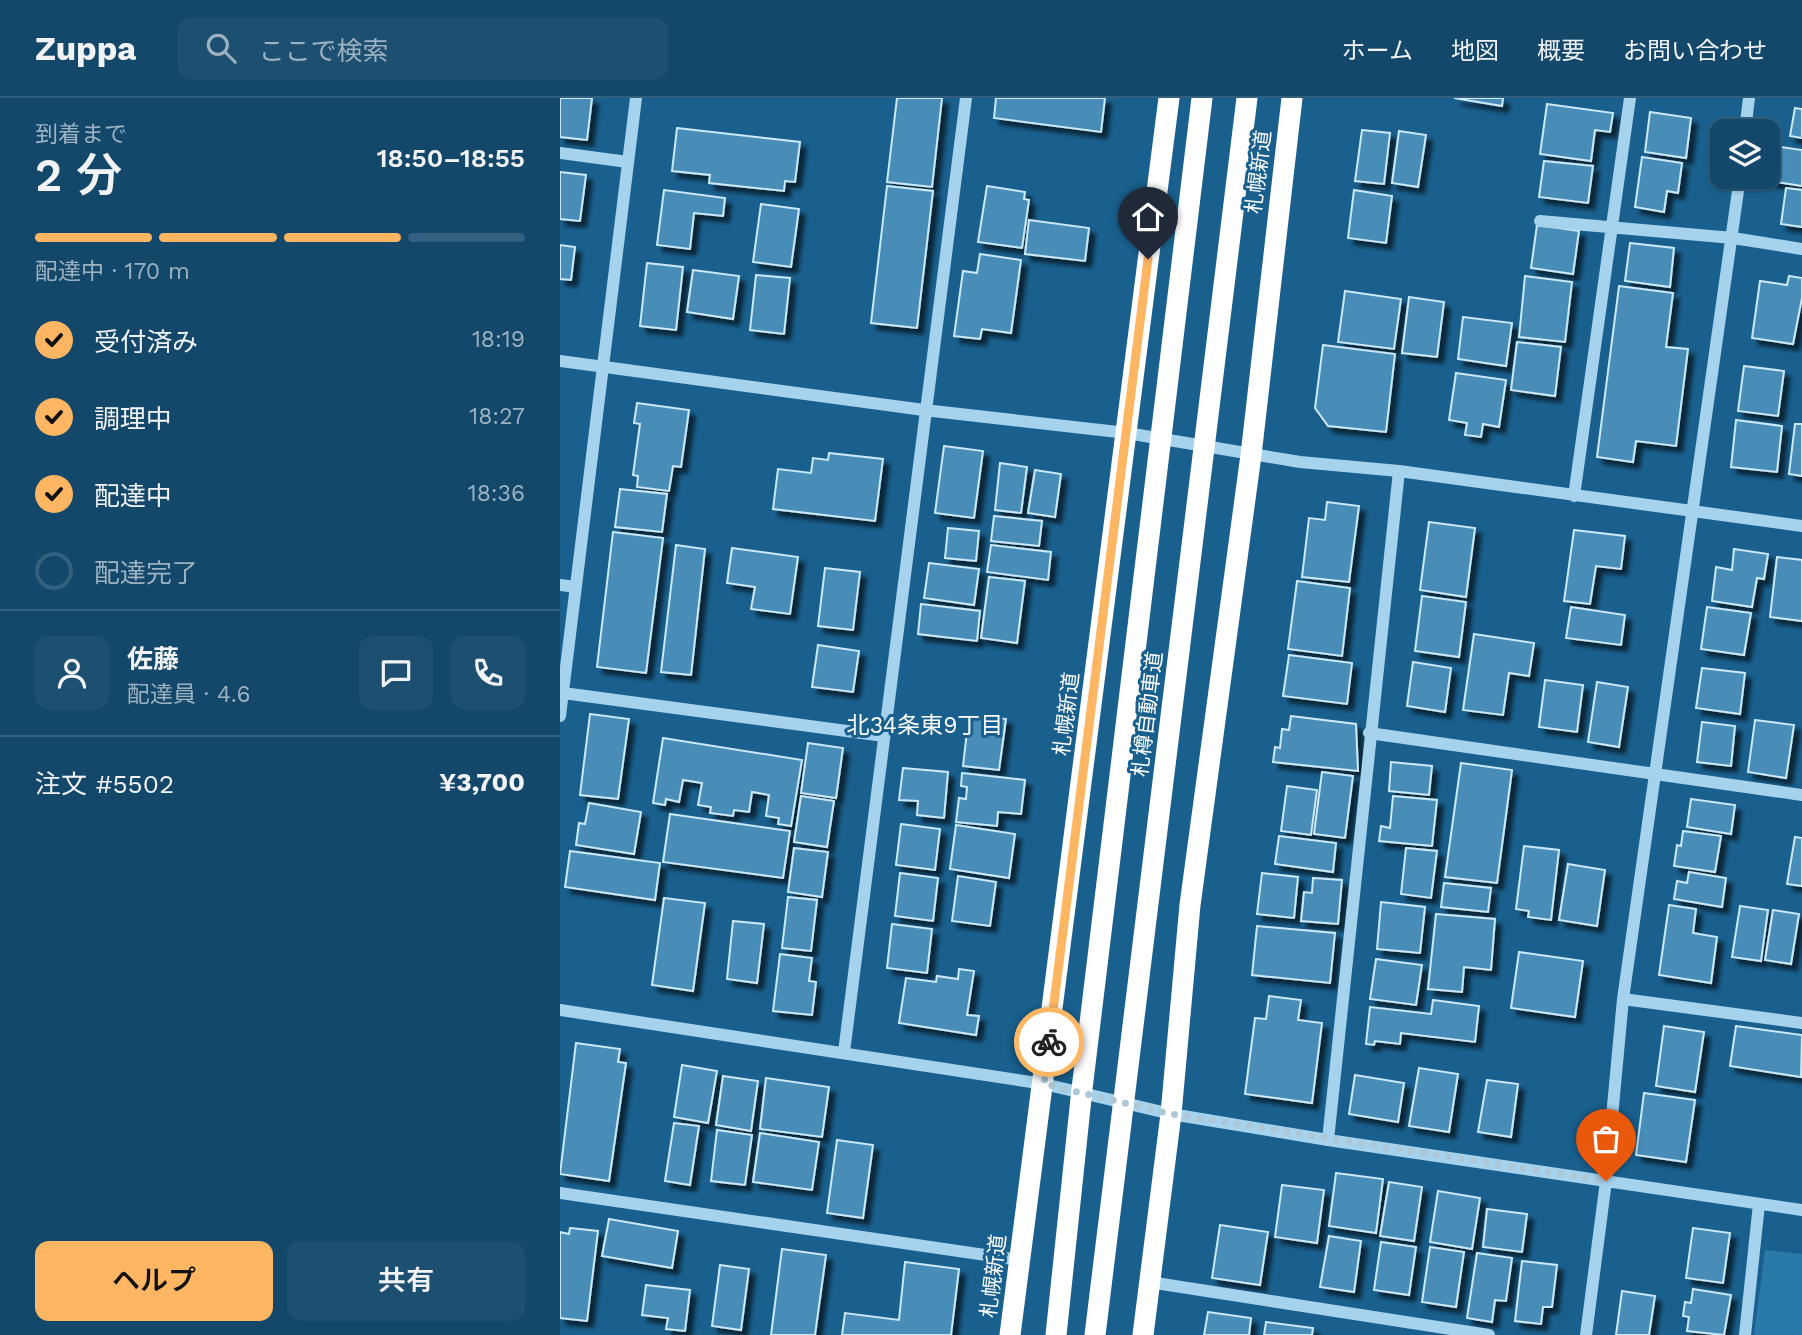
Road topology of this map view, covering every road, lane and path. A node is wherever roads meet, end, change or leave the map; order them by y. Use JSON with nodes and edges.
{"nodes":[{"id":1,"x":636,"y":98,"type":"edge"},
{"id":2,"x":966,"y":98,"type":"edge"},
{"id":3,"x":1168,"y":98,"type":"edge"},
{"id":4,"x":1202,"y":98,"type":"edge"},
{"id":5,"x":1247,"y":98,"type":"edge"},
{"id":6,"x":1292,"y":98,"type":"edge"},
{"id":7,"x":1630,"y":98,"type":"edge"},
{"id":8,"x":1749,"y":98,"type":"edge"},
{"id":9,"x":1746,"y":119,"type":"edge"},
{"id":10,"x":560,"y":153,"type":"edge"},
{"id":11,"x":628,"y":162,"type":"junction"},
{"id":12,"x":1739,"y":189,"type":"edge"},
{"id":13,"x":1540,"y":221,"type":"dead end"},
{"id":14,"x":1611,"y":229,"type":"junction"},
{"id":15,"x":1733,"y":238,"type":"junction"},
{"id":16,"x":1802,"y":249,"type":"edge"},
{"id":17,"x":560,"y":361,"type":"edge"},
{"id":18,"x":603,"y":366,"type":"junction"},
{"id":19,"x":924,"y":410,"type":"junction"},
{"id":20,"x":1127,"y":433,"type":"junction"},
{"id":21,"x":1251,"y":455,"type":"junction"},
{"id":22,"x":1399,"y":471,"type":"junction"},
{"id":23,"x":1574,"y":496,"type":"junction"},
{"id":24,"x":1690,"y":512,"type":"junction"},
{"id":25,"x":1802,"y":526,"type":"edge"},
{"id":26,"x":560,"y":585,"type":"edge"},
{"id":27,"x":576,"y":587,"type":"junction"},
{"id":28,"x":563,"y":694,"type":"junction"},
{"id":29,"x":560,"y":716,"type":"edge"},
{"id":30,"x":1369,"y":733,"type":"junction"},
{"id":31,"x":884,"y":736,"type":"junction"},
{"id":32,"x":1656,"y":774,"type":"junction"},
{"id":33,"x":1802,"y":795,"type":"edge"},
{"id":34,"x":1623,"y":999,"type":"junction"},
{"id":35,"x":560,"y":1010,"type":"edge"},
{"id":36,"x":1802,"y":1023,"type":"edge"},
{"id":37,"x":844,"y":1052,"type":"junction"},
{"id":38,"x":1044,"y":1084,"type":"junction"},
{"id":39,"x":1171,"y":1114,"type":"junction"},
{"id":40,"x":1328,"y":1140,"type":"junction"},
{"id":41,"x":1606,"y":1181,"type":"junction"},
{"id":42,"x":560,"y":1193,"type":"edge"},
{"id":43,"x":1759,"y":1204,"type":"junction"},
{"id":44,"x":1802,"y":1210,"type":"edge"},
{"id":45,"x":1020,"y":1260,"type":"junction"},
{"id":46,"x":1149,"y":1282,"type":"junction"},
{"id":47,"x":1010,"y":1335,"type":"edge"},
{"id":48,"x":1056,"y":1335,"type":"edge"},
{"id":49,"x":1095,"y":1335,"type":"edge"},
{"id":50,"x":1143,"y":1335,"type":"edge"},
{"id":51,"x":1489,"y":1335,"type":"edge"},
{"id":52,"x":1586,"y":1335,"type":"edge"},
{"id":53,"x":1745,"y":1335,"type":"edge"}],
"edges":[{"from":1,"to":11,"type":"street"},
{"from":2,"to":19,"type":"street"},
{"from":3,"to":20,"type":"highway","name":"札幌新道"},
{"from":4,"to":48,"type":"highway","name":"札樽自動車道","bridge":true},
{"from":5,"to":49,"type":"highway","name":"札樽自動車道","bridge":true},
{"from":6,"to":21,"type":"highway","name":"札幌新道"},
{"from":7,"to":14,"type":"street"},
{"from":8,"to":9,"type":"street"},
{"from":10,"to":11,"type":"street"},
{"from":11,"to":18,"type":"street"},
{"from":12,"to":15,"type":"street"},
{"from":13,"to":14,"type":"street"},
{"from":14,"to":15,"type":"street"},
{"from":14,"to":23,"type":"street"},
{"from":15,"to":16,"type":"street"},
{"from":15,"to":24,"type":"street"},
{"from":17,"to":18,"type":"street"},
{"from":18,"to":19,"type":"street"},
{"from":18,"to":27,"type":"street"},
{"from":19,"to":20,"type":"street"},
{"from":19,"to":31,"type":"street"},
{"from":20,"to":21,"type":"street"},
{"from":20,"to":38,"type":"highway","name":"札幌新道"},
{"from":21,"to":22,"type":"street"},
{"from":21,"to":39,"type":"highway","name":"札幌新道"},
{"from":22,"to":23,"type":"street"},
{"from":22,"to":30,"type":"street"},
{"from":23,"to":24,"type":"street"},
{"from":24,"to":25,"type":"street"},
{"from":24,"to":32,"type":"street"},
{"from":26,"to":27,"type":"street"},
{"from":27,"to":28,"type":"street"},
{"from":28,"to":29,"type":"street"},
{"from":28,"to":31,"type":"street"},
{"from":30,"to":32,"type":"street"},
{"from":30,"to":40,"type":"street"},
{"from":31,"to":37,"type":"street"},
{"from":32,"to":33,"type":"street"},
{"from":32,"to":34,"type":"street"},
{"from":34,"to":36,"type":"street"},
{"from":34,"to":41,"type":"street"},
{"from":35,"to":37,"type":"street"},
{"from":37,"to":38,"type":"street"},
{"from":38,"to":39,"type":"street"},
{"from":38,"to":45,"type":"highway","name":"札幌新道"},
{"from":39,"to":40,"type":"street"},
{"from":39,"to":46,"type":"highway","name":"札幌新道"},
{"from":40,"to":41,"type":"street"},
{"from":41,"to":43,"type":"street"},
{"from":41,"to":52,"type":"street"},
{"from":42,"to":45,"type":"street"},
{"from":43,"to":44,"type":"street"},
{"from":43,"to":53,"type":"street"},
{"from":45,"to":47,"type":"highway","name":"札幌新道"},
{"from":46,"to":50,"type":"highway","name":"札幌新道"},
{"from":46,"to":51,"type":"street"}]}
